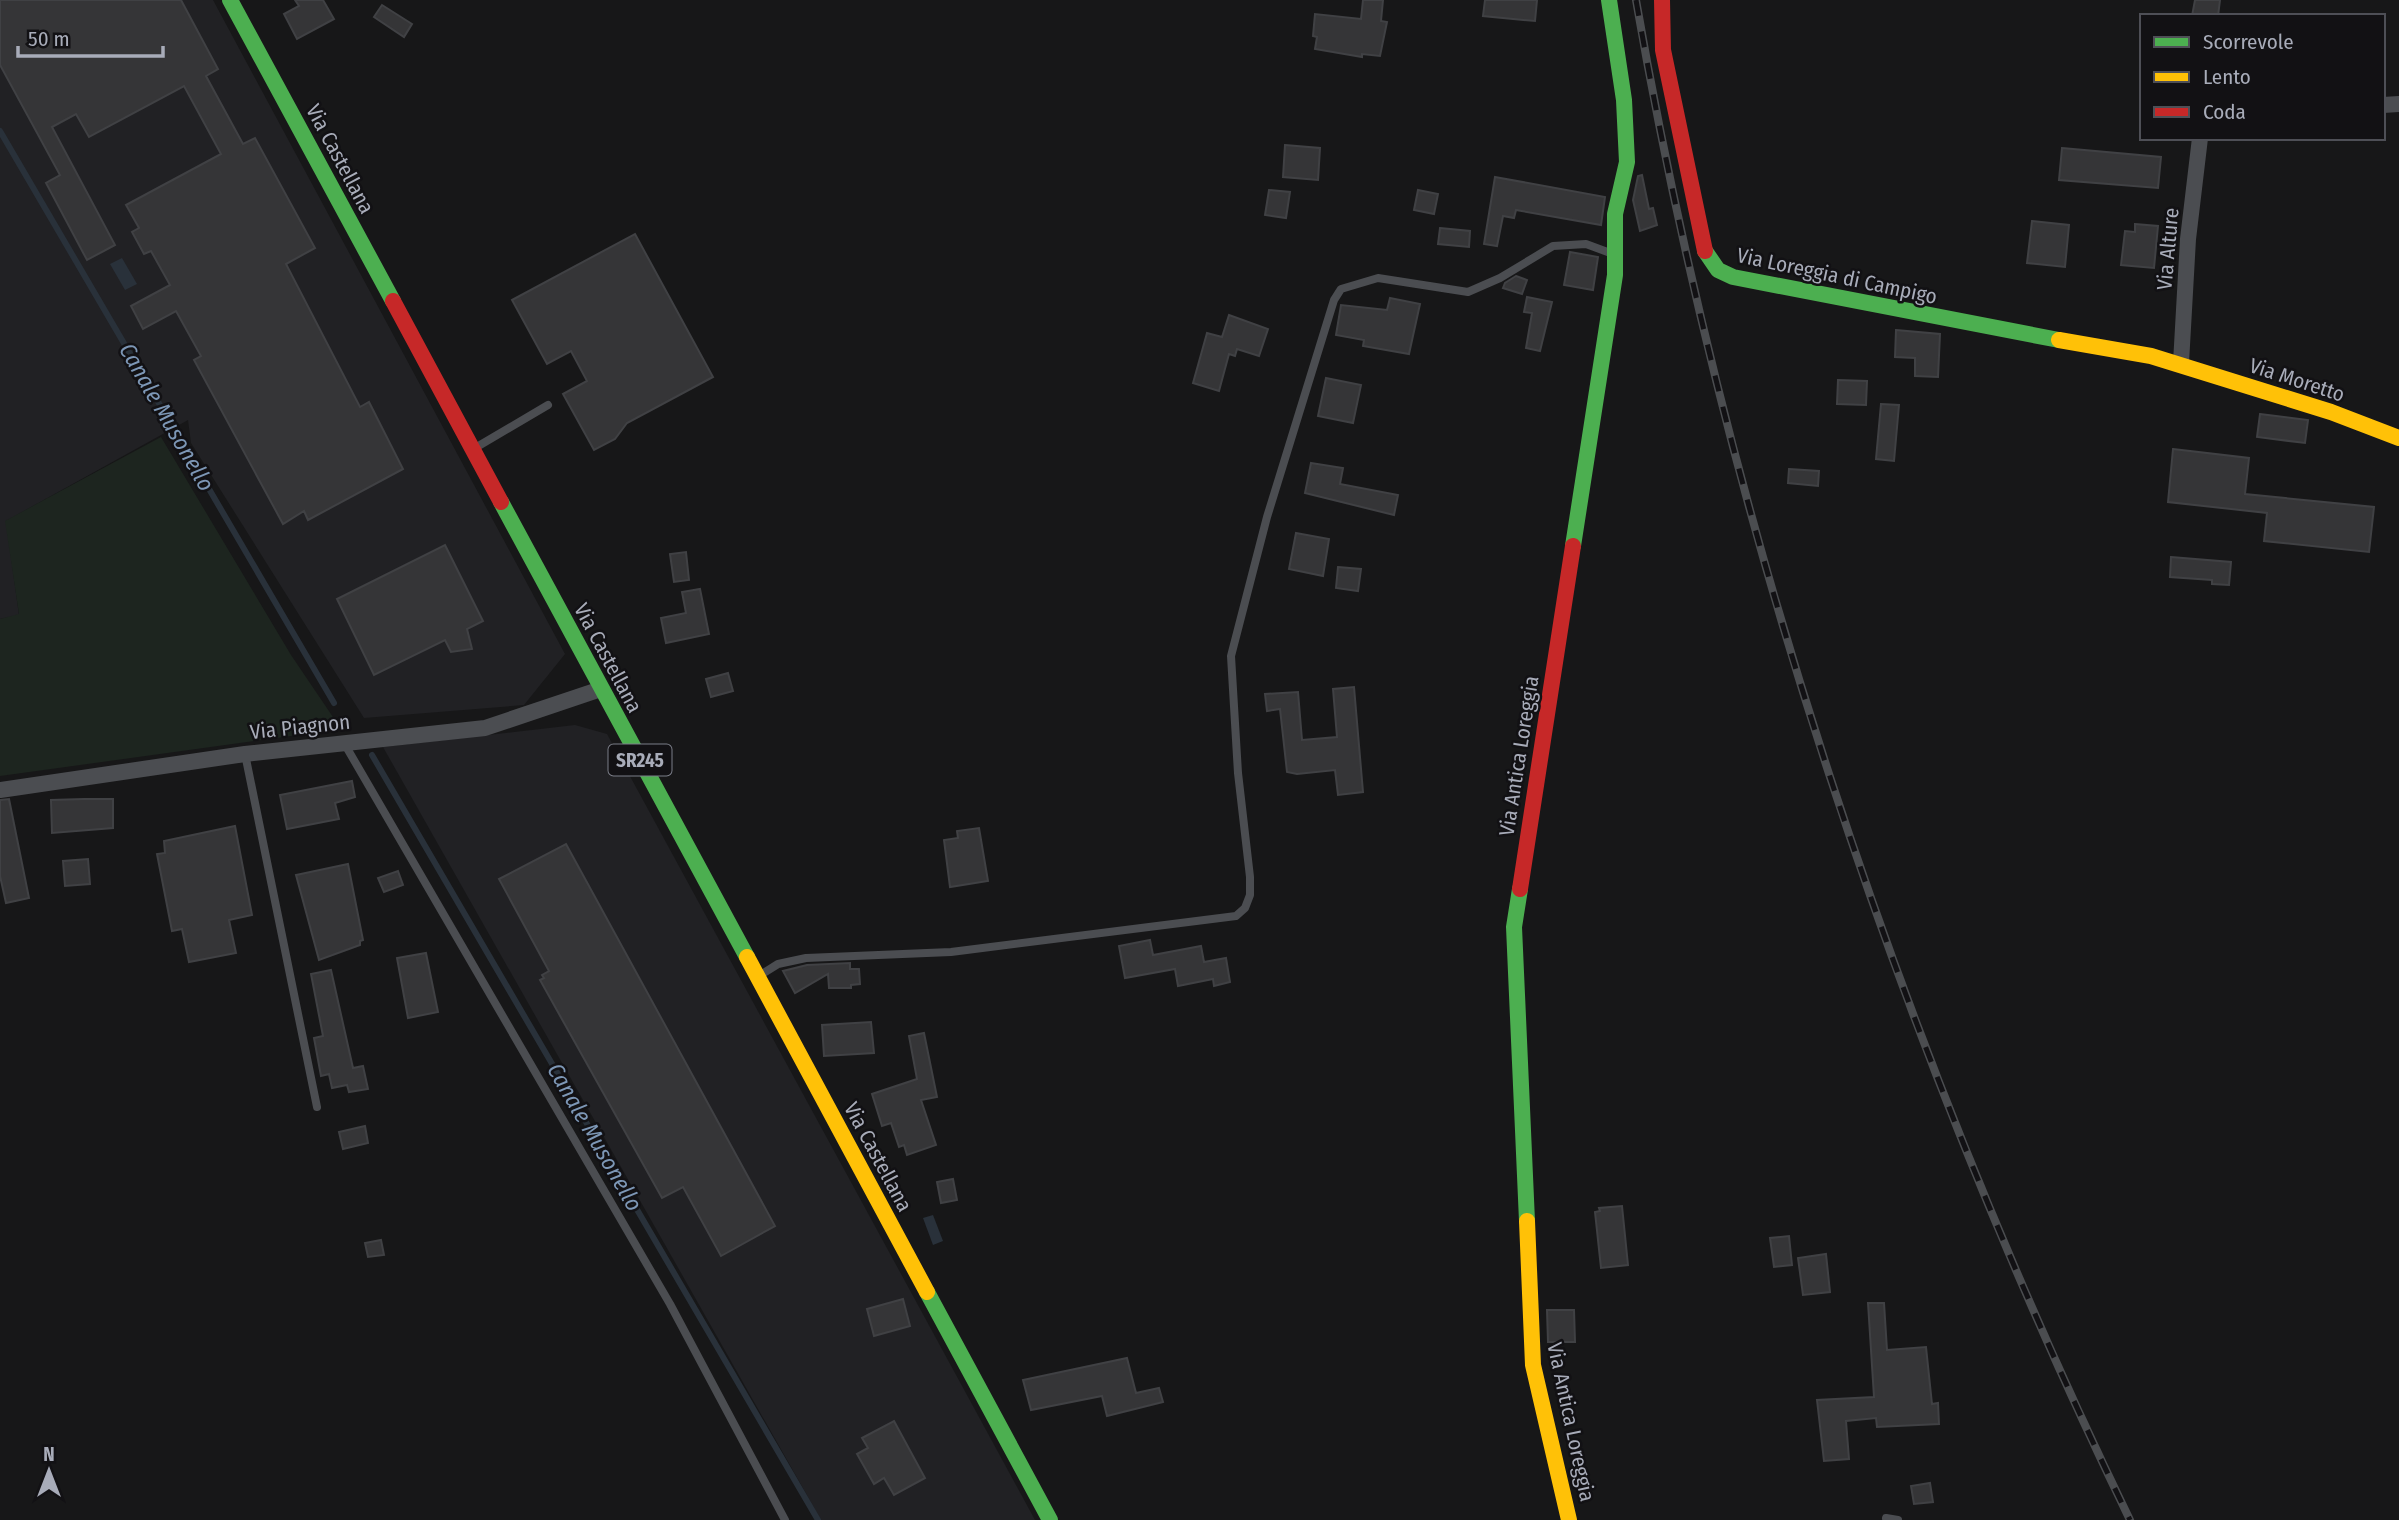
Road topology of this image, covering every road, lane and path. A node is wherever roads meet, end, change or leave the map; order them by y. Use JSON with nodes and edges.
{"nodes":[{"id":1,"x":230,"y":0,"type":"edge"},
{"id":2,"x":1608,"y":0,"type":"edge"},
{"id":3,"x":1662,"y":0,"type":"edge"},
{"id":4,"x":2200,"y":140,"type":"edge"},
{"id":5,"x":1615,"y":255,"type":"junction"},
{"id":6,"x":2181,"y":363,"type":"junction"},
{"id":7,"x":548,"y":405,"type":"dead end"},
{"id":8,"x":2399,"y":438,"type":"edge"},
{"id":9,"x":472,"y":450,"type":"junction"},
{"id":10,"x":601,"y":689,"type":"junction"},
{"id":11,"x":344,"y":743,"type":"junction"},
{"id":12,"x":245,"y":754,"type":"junction"},
{"id":13,"x":0,"y":790,"type":"edge"},
{"id":14,"x":757,"y":978,"type":"junction"},
{"id":15,"x":317,"y":1107,"type":"dead end"},
{"id":16,"x":1886,"y":1518,"type":"dead end"},
{"id":17,"x":785,"y":1520,"type":"edge"},
{"id":18,"x":1050,"y":1520,"type":"edge"},
{"id":19,"x":1569,"y":1520,"type":"edge"},
{"id":20,"x":1898,"y":1520,"type":"edge"}],
"edges":[{"from":1,"to":9,"type":"street","name":"Via Castellana","number":"SR245"},
{"from":2,"to":5,"type":"street","name":"Via Antica Loreggia"},
{"from":3,"to":6,"type":"street","name":"Via Loreggia di Campigo"},
{"from":4,"to":6,"type":"street","name":"Via Alture"},
{"from":5,"to":14,"type":"lane"},
{"from":5,"to":19,"type":"street","name":"Via Antica Loreggia"},
{"from":6,"to":8,"type":"street","name":"Via Moretto"},
{"from":7,"to":9,"type":"lane"},
{"from":9,"to":10,"type":"street","name":"Via Castellana","number":"SR245"},
{"from":10,"to":11,"type":"street","name":"Via Piagnon"},
{"from":10,"to":14,"type":"street","name":"Via Castellana","number":"SR245"},
{"from":11,"to":12,"type":"street","name":"Via Piagnon"},
{"from":11,"to":17,"type":"lane"},
{"from":12,"to":13,"type":"street","name":"Via Piagnon"},
{"from":12,"to":15,"type":"lane"},
{"from":14,"to":18,"type":"street","name":"Via Castellana","number":"SR245"},
{"from":16,"to":20,"type":"lane"}]}
